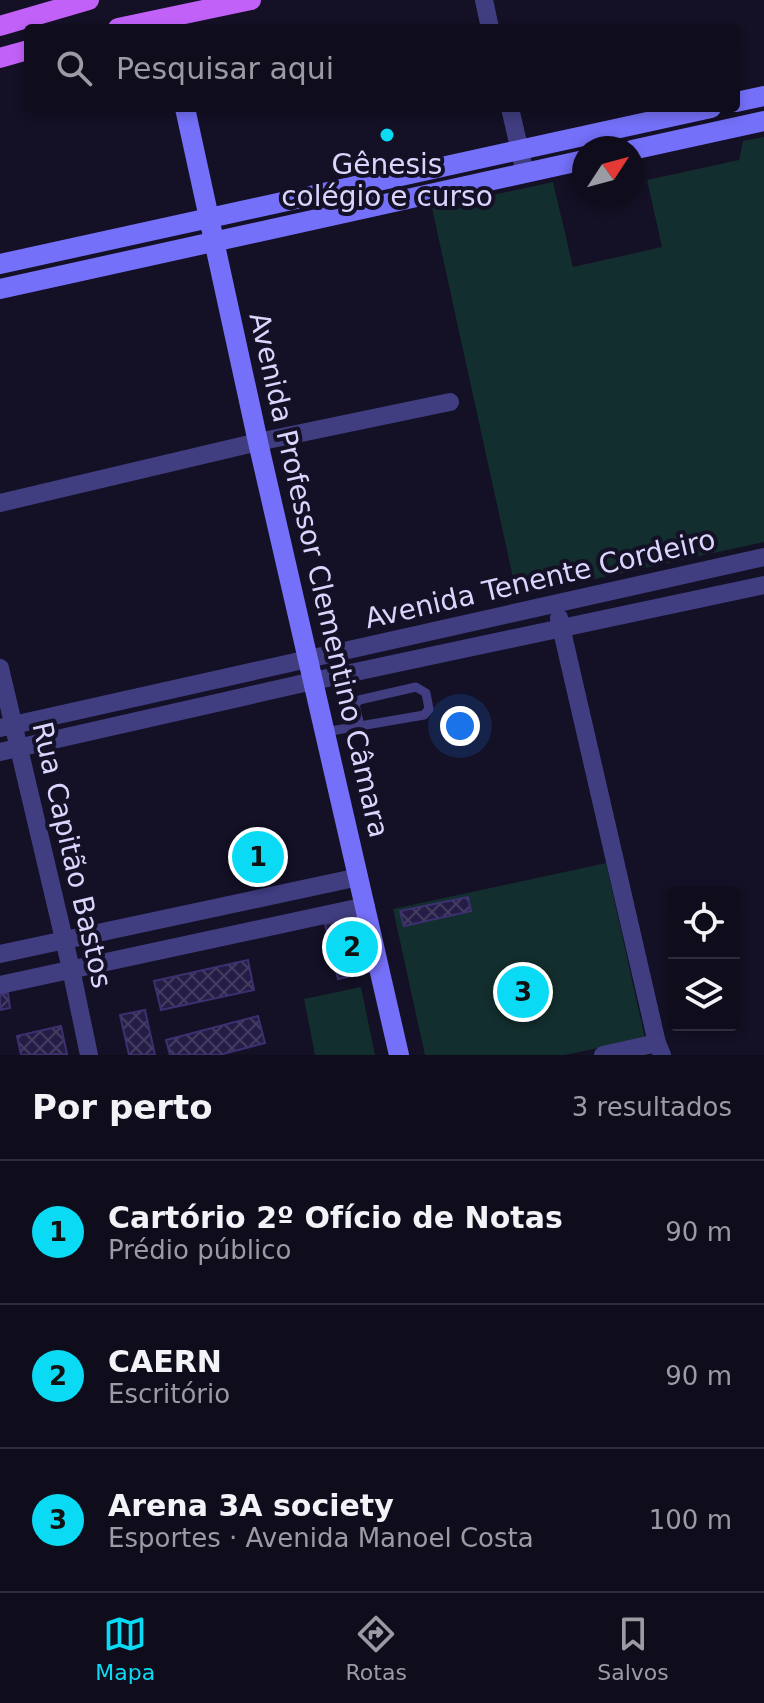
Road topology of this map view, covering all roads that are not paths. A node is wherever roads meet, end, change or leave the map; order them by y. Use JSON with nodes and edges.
{"nodes":[{"id":1,"x":89,"y":0,"type":"edge"},
{"id":2,"x":251,"y":0,"type":"edge"},
{"id":3,"x":484,"y":0,"type":"edge"},
{"id":4,"x":165,"y":16,"type":"edge"},
{"id":5,"x":134,"y":24,"type":"edge"},
{"id":6,"x":489,"y":24,"type":"edge"},
{"id":7,"x":0,"y":26,"type":"edge"},
{"id":8,"x":24,"y":51,"type":"edge"},
{"id":9,"x":0,"y":58,"type":"edge"},
{"id":10,"x":764,"y":96,"type":"edge"},
{"id":11,"x":740,"y":101,"type":"edge"},
{"id":12,"x":186,"y":112,"type":"edge"},
{"id":13,"x":511,"y":112,"type":"edge"},
{"id":14,"x":693,"y":112,"type":"edge"},
{"id":15,"x":764,"y":121,"type":"edge"},
{"id":16,"x":644,"y":147,"type":"edge"},
{"id":17,"x":520,"y":151,"type":"junction"},
{"id":18,"x":572,"y":163,"type":"edge"},
{"id":19,"x":525,"y":173,"type":"junction"},
{"id":20,"x":210,"y":218,"type":"junction"},
{"id":21,"x":215,"y":240,"type":"junction"},
{"id":22,"x":0,"y":264,"type":"edge"},
{"id":23,"x":0,"y":289,"type":"edge"},
{"id":24,"x":450,"y":402,"type":"dead end"},
{"id":25,"x":258,"y":442,"type":"junction"},
{"id":26,"x":0,"y":503,"type":"edge"},
{"id":27,"x":764,"y":557,"type":"edge"},
{"id":28,"x":764,"y":585,"type":"edge"},
{"id":29,"x":555,"y":605,"type":"junction"},
{"id":30,"x":562,"y":630,"type":"junction"},
{"id":31,"x":309,"y":659,"type":"junction"},
{"id":32,"x":0,"y":668,"type":"edge"},
{"id":33,"x":313,"y":681,"type":"junction"},
{"id":34,"x":6,"y":726,"type":"edge"},
{"id":35,"x":360,"y":726,"type":"junction"},
{"id":36,"x":325,"y":732,"type":"junction"},
{"id":37,"x":9,"y":750,"type":"edge"},
{"id":38,"x":359,"y":877,"type":"junction"},
{"id":39,"x":366,"y":906,"type":"junction"},
{"id":40,"x":64,"y":940,"type":"junction"},
{"id":41,"x":0,"y":954,"type":"edge"},
{"id":42,"x":71,"y":969,"type":"junction"},
{"id":43,"x":0,"y":985,"type":"edge"},
{"id":44,"x":660,"y":1049,"type":"edge"},
{"id":45,"x":89,"y":1055,"type":"edge"},
{"id":46,"x":399,"y":1055,"type":"edge"},
{"id":47,"x":603,"y":1055,"type":"edge"}],
"edges":[{"from":1,"to":7,"type":"main road"},
{"from":2,"to":4,"type":"main road"},
{"from":3,"to":6,"type":"street"},
{"from":4,"to":5,"type":"main road"},
{"from":8,"to":9,"type":"main road"},
{"from":10,"to":11,"type":"street"},
{"from":12,"to":20,"type":"street","name":"Avenida Professor Clementino Câmara"},
{"from":13,"to":17,"type":"street"},
{"from":14,"to":17,"type":"street"},
{"from":15,"to":16,"type":"street"},
{"from":17,"to":19,"type":"street"},
{"from":17,"to":20,"type":"street"},
{"from":18,"to":19,"type":"street"},
{"from":19,"to":21,"type":"street"},
{"from":20,"to":21,"type":"street","name":"Avenida Professor Clementino Câmara"},
{"from":20,"to":22,"type":"street"},
{"from":21,"to":23,"type":"street"},
{"from":21,"to":25,"type":"street","name":"Avenida Professor Clementino Câmara"},
{"from":24,"to":25,"type":"street"},
{"from":25,"to":26,"type":"street"},
{"from":25,"to":31,"type":"street","name":"Avenida Professor Clementino Câmara"},
{"from":27,"to":29,"type":"street","name":"Avenida Tenente Cordeiro"},
{"from":28,"to":30,"type":"street","name":"Avenida Tenente Cordeiro"},
{"from":29,"to":30,"type":"street"},
{"from":29,"to":31,"type":"street","name":"Avenida Tenente Cordeiro"},
{"from":30,"to":33,"type":"street","name":"Avenida Tenente Cordeiro"},
{"from":30,"to":44,"type":"street"},
{"from":31,"to":33,"type":"street","name":"Avenida Professor Clementino Câmara"},
{"from":31,"to":34,"type":"street","name":"Avenida Tenente Cordeiro"},
{"from":32,"to":34,"type":"street","name":"Rua Capitão Bastos"},
{"from":33,"to":36,"type":"street","name":"Avenida Professor Clementino Câmara"},
{"from":33,"to":37,"type":"street","name":"Avenida Tenente Cordeiro"},
{"from":34,"to":37,"type":"street","name":"Rua Capitão Bastos"},
{"from":35,"to":35,"type":"lane"},
{"from":35,"to":36,"type":"lane"},
{"from":36,"to":38,"type":"street","name":"Avenida Professor Clementino Câmara"},
{"from":37,"to":40,"type":"street","name":"Rua Capitão Bastos"},
{"from":38,"to":39,"type":"street","name":"Avenida Professor Clementino Câmara"},
{"from":38,"to":40,"type":"street"},
{"from":39,"to":42,"type":"street"},
{"from":39,"to":46,"type":"street","name":"Avenida Professor Clementino Câmara"},
{"from":40,"to":41,"type":"street"},
{"from":40,"to":42,"type":"street","name":"Rua Capitão Bastos"},
{"from":42,"to":43,"type":"street"},
{"from":42,"to":45,"type":"street","name":"Rua Capitão Bastos"},
{"from":44,"to":47,"type":"street"}]}
